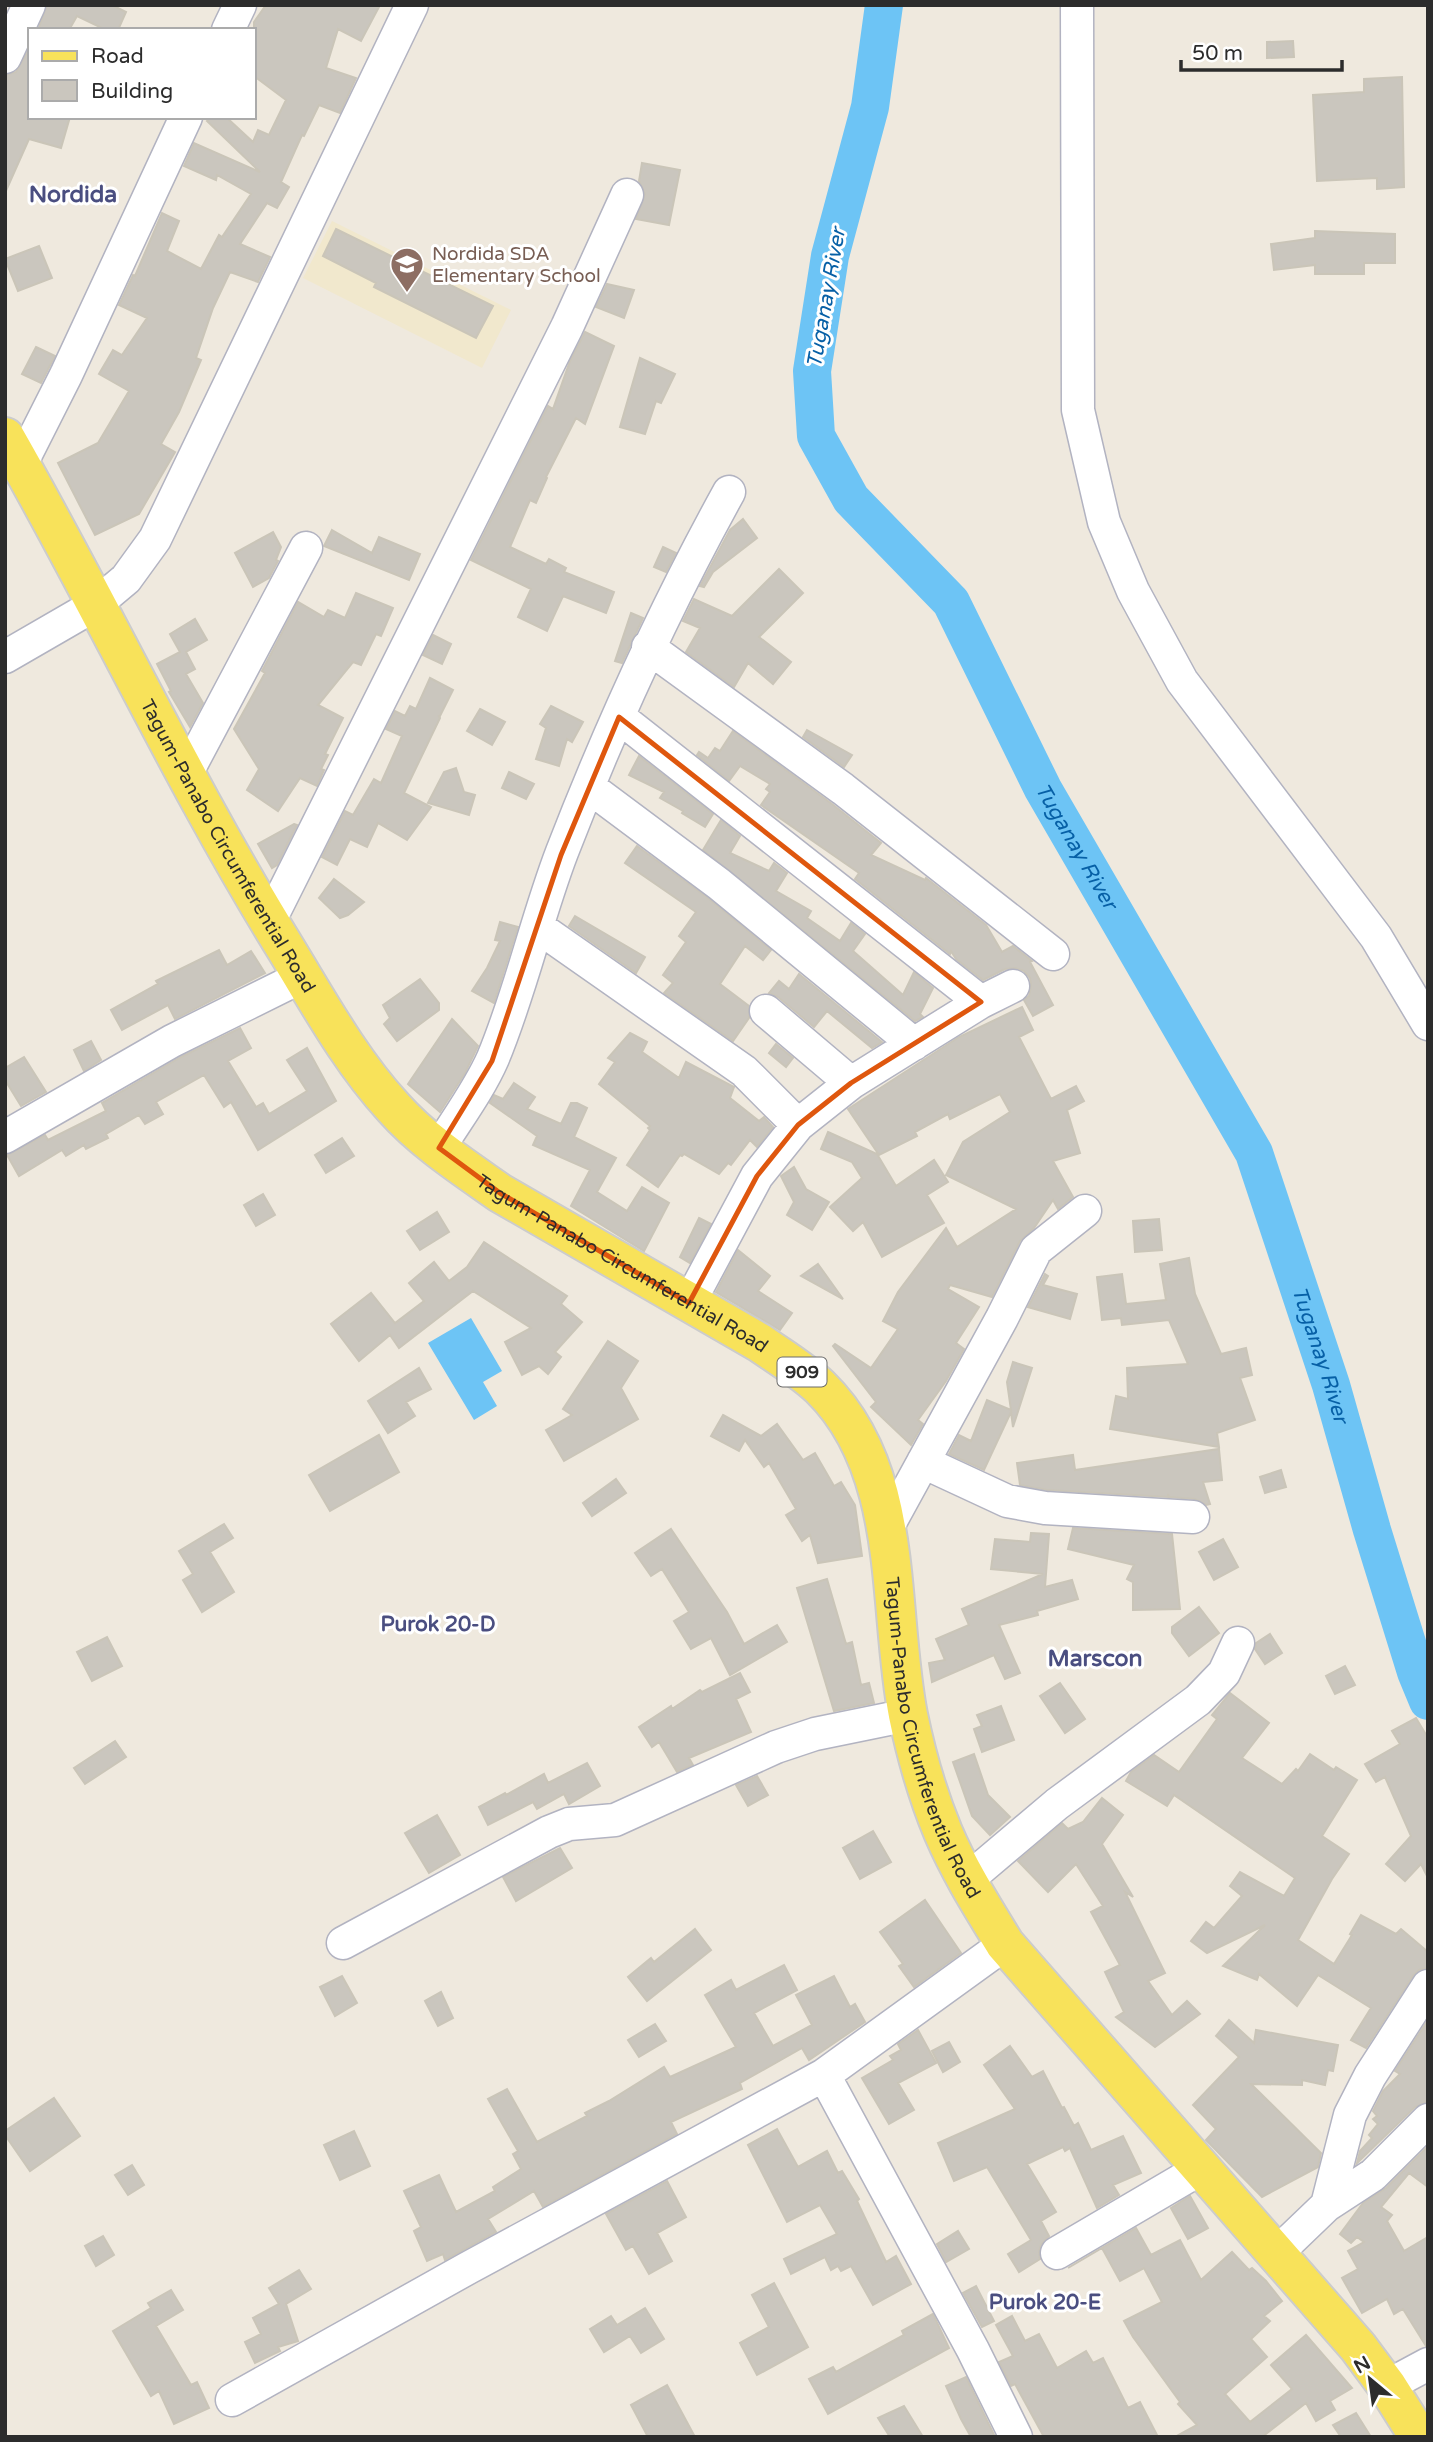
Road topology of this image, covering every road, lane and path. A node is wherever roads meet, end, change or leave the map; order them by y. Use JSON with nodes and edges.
{"nodes":[{"id":1,"x":29,"y":5,"type":"edge"},
{"id":2,"x":240,"y":5,"type":"edge"},
{"id":3,"x":412,"y":5,"type":"edge"},
{"id":4,"x":1077,"y":5,"type":"edge"},
{"id":5,"x":229,"y":28,"type":"edge"},
{"id":6,"x":5,"y":57,"type":"edge"},
{"id":7,"x":185,"y":119,"type":"edge"},
{"id":8,"x":627,"y":195,"type":"dead end"},
{"id":9,"x":13,"y":450,"type":"edge"},
{"id":10,"x":729,"y":492,"type":"dead end"},
{"id":11,"x":306,"y":548,"type":"dead end"},
{"id":12,"x":95,"y":605,"type":"junction"},
{"id":13,"x":648,"y":647,"type":"junction"},
{"id":14,"x":5,"y":657,"type":"edge"},
{"id":15,"x":619,"y":717,"type":"junction"},
{"id":16,"x":185,"y":776,"type":"junction"},
{"id":17,"x":589,"y":787,"type":"junction"},
{"id":18,"x":269,"y":922,"type":"junction"},
{"id":19,"x":538,"y":927,"type":"junction"},
{"id":20,"x":1053,"y":954,"type":"dead end"},
{"id":21,"x":303,"y":976,"type":"junction"},
{"id":22,"x":1013,"y":986,"type":"dead end"},
{"id":23,"x":981,"y":1002,"type":"junction"},
{"id":24,"x":766,"y":1010,"type":"dead end"},
{"id":25,"x":1428,"y":1024,"type":"edge"},
{"id":26,"x":914,"y":1044,"type":"junction"},
{"id":27,"x":852,"y":1083,"type":"junction"},
{"id":28,"x":798,"y":1125,"type":"junction"},
{"id":29,"x":5,"y":1137,"type":"edge"},
{"id":30,"x":439,"y":1149,"type":"junction"},
{"id":31,"x":1085,"y":1211,"type":"dead end"},
{"id":32,"x":689,"y":1303,"type":"junction"},
{"id":33,"x":923,"y":1462,"type":"junction"},
{"id":34,"x":1193,"y":1517,"type":"dead end"},
{"id":35,"x":887,"y":1528,"type":"junction"},
{"id":36,"x":1238,"y":1643,"type":"dead end"},
{"id":37,"x":908,"y":1715,"type":"junction"},
{"id":38,"x":967,"y":1881,"type":"junction"},
{"id":39,"x":343,"y":1943,"type":"dead end"},
{"id":40,"x":1005,"y":1944,"type":"junction"},
{"id":41,"x":1428,"y":1986,"type":"edge"},
{"id":42,"x":824,"y":2075,"type":"junction"},
{"id":43,"x":1428,"y":2120,"type":"edge"},
{"id":44,"x":1202,"y":2168,"type":"junction"},
{"id":45,"x":1327,"y":2205,"type":"junction"},
{"id":46,"x":1057,"y":2253,"type":"dead end"},
{"id":47,"x":1277,"y":2253,"type":"junction"},
{"id":48,"x":1428,"y":2364,"type":"edge"},
{"id":49,"x":1387,"y":2386,"type":"junction"},
{"id":50,"x":232,"y":2400,"type":"dead end"},
{"id":51,"x":1016,"y":2437,"type":"edge"},
{"id":52,"x":1419,"y":2437,"type":"edge"}],
"edges":[{"from":1,"to":6,"type":"street"},
{"from":2,"to":5,"type":"street"},
{"from":3,"to":12,"type":"street"},
{"from":4,"to":25,"type":"street"},
{"from":7,"to":9,"type":"street"},
{"from":8,"to":18,"type":"street"},
{"from":9,"to":12,"type":"main road","name":"Tagum-Panabo Circumferential Road","number":"909"},
{"from":10,"to":13,"type":"street"},
{"from":11,"to":16,"type":"street"},
{"from":12,"to":14,"type":"street"},
{"from":12,"to":16,"type":"main road","name":"Tagum-Panabo Circumferential Road","number":"909"},
{"from":13,"to":15,"type":"street"},
{"from":13,"to":20,"type":"street"},
{"from":15,"to":17,"type":"street"},
{"from":15,"to":23,"type":"street"},
{"from":16,"to":18,"type":"main road","name":"Tagum-Panabo Circumferential Road","number":"909"},
{"from":17,"to":19,"type":"street"},
{"from":17,"to":26,"type":"street"},
{"from":18,"to":21,"type":"main road","name":"Tagum-Panabo Circumferential Road","number":"909"},
{"from":19,"to":28,"type":"street"},
{"from":19,"to":30,"type":"street"},
{"from":21,"to":29,"type":"street"},
{"from":21,"to":30,"type":"main road","name":"Tagum-Panabo Circumferential Road","number":"909"},
{"from":22,"to":23,"type":"street"},
{"from":23,"to":26,"type":"street"},
{"from":24,"to":27,"type":"street"},
{"from":26,"to":27,"type":"street"},
{"from":27,"to":28,"type":"street"},
{"from":28,"to":32,"type":"street"},
{"from":30,"to":32,"type":"main road","name":"Tagum-Panabo Circumferential Road","number":"909"},
{"from":31,"to":33,"type":"street"},
{"from":32,"to":35,"type":"main road","name":"Tagum-Panabo Circumferential Road","number":"909"},
{"from":33,"to":34,"type":"street"},
{"from":33,"to":35,"type":"street"},
{"from":35,"to":37,"type":"main road","name":"Tagum-Panabo Circumferential Road","number":"909"},
{"from":36,"to":38,"type":"street"},
{"from":37,"to":38,"type":"main road","name":"Tagum-Panabo Circumferential Road","number":"909"},
{"from":37,"to":39,"type":"street"},
{"from":38,"to":40,"type":"main road","name":"Tagum-Panabo Circumferential Road","number":"909"},
{"from":40,"to":42,"type":"street"},
{"from":40,"to":44,"type":"main road","name":"Tagum-Panabo Circumferential Road","number":"909"},
{"from":41,"to":45,"type":"street"},
{"from":42,"to":50,"type":"street"},
{"from":42,"to":51,"type":"street"},
{"from":43,"to":45,"type":"street"},
{"from":44,"to":46,"type":"street"},
{"from":44,"to":47,"type":"main road","name":"Tagum-Panabo Circumferential Road","number":"909"},
{"from":45,"to":47,"type":"street"},
{"from":47,"to":49,"type":"main road","name":"Tagum-Panabo Circumferential Road","number":"909"},
{"from":48,"to":49,"type":"street"},
{"from":49,"to":52,"type":"main road","name":"Tagum-Panabo Circumferential Road","number":"909"}]}
